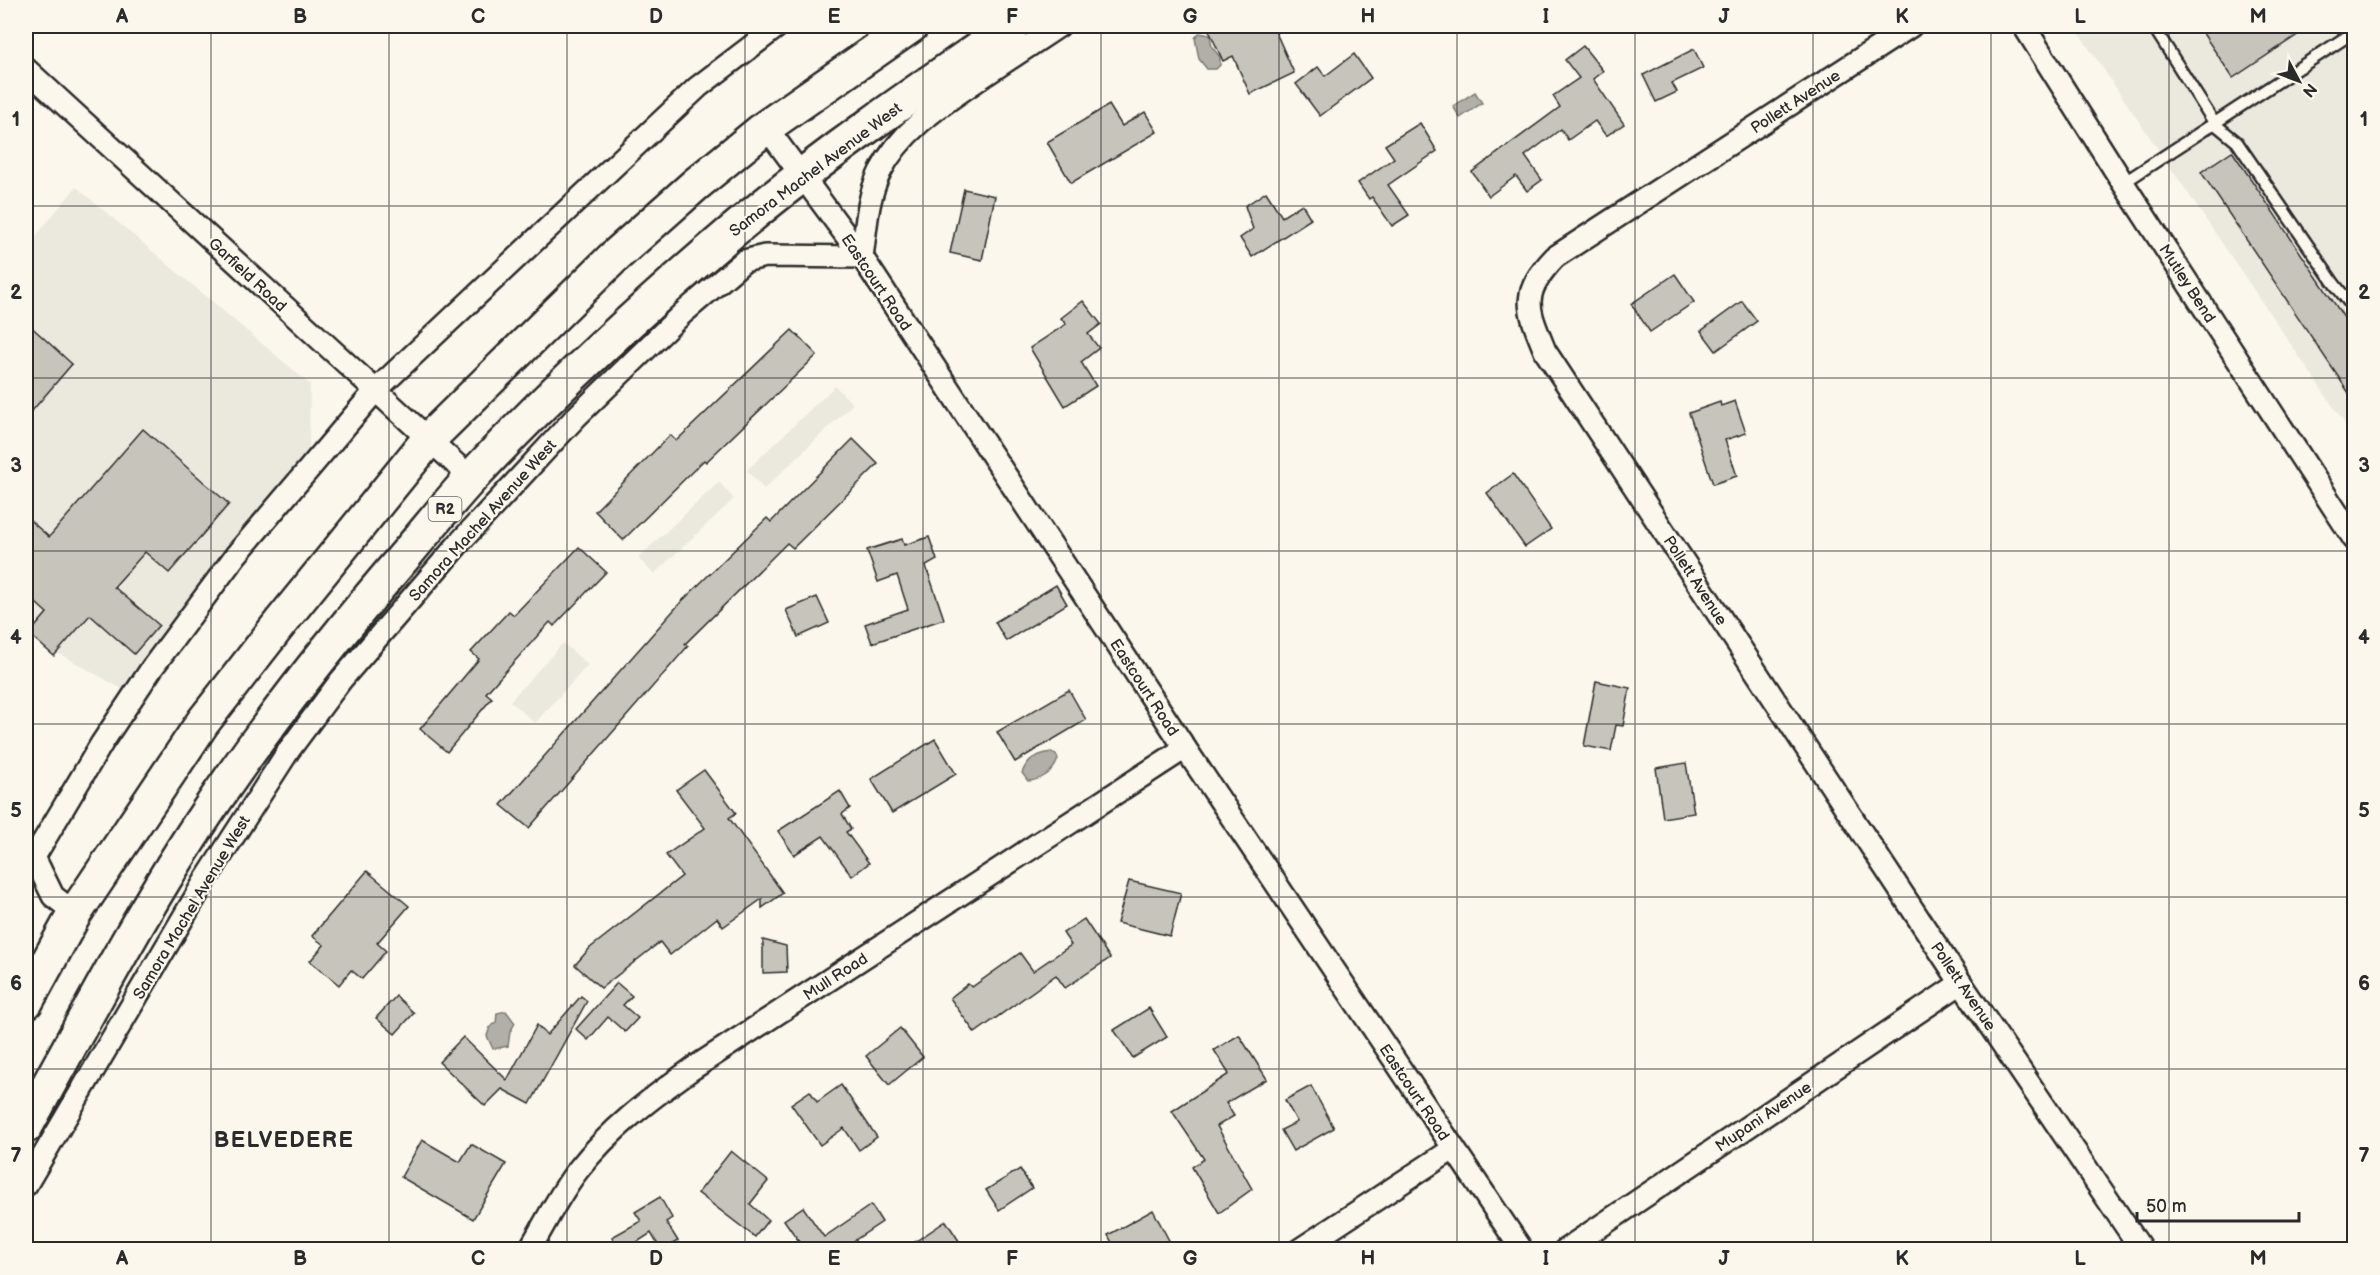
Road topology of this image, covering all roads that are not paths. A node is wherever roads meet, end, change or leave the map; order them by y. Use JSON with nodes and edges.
{"nodes":[{"id":1,"x":777,"y":26,"type":"edge"},
{"id":2,"x":911,"y":26,"type":"edge"},
{"id":3,"x":1012,"y":26,"type":"edge"},
{"id":4,"x":1059,"y":26,"type":"edge"},
{"id":5,"x":1911,"y":26,"type":"edge"},
{"id":6,"x":2024,"y":26,"type":"edge"},
{"id":7,"x":2153,"y":26,"type":"edge"},
{"id":8,"x":2355,"y":32,"type":"edge"},
{"id":9,"x":26,"y":69,"type":"edge"},
{"id":10,"x":2215,"y":124,"type":"junction"},
{"id":11,"x":766,"y":127,"type":"junction"},
{"id":12,"x":802,"y":176,"type":"junction"},
{"id":13,"x":2123,"y":183,"type":"junction"},
{"id":14,"x":862,"y":257,"type":"junction"},
{"id":15,"x":2355,"y":309,"type":"edge"},
{"id":16,"x":375,"y":391,"type":"junction"},
{"id":17,"x":429,"y":440,"type":"junction"},
{"id":18,"x":471,"y":478,"type":"junction"},
{"id":19,"x":2355,"y":539,"type":"edge"},
{"id":20,"x":1185,"y":748,"type":"junction"},
{"id":21,"x":30,"y":860,"type":"edge"},
{"id":22,"x":75,"y":913,"type":"junction"},
{"id":23,"x":1961,"y":982,"type":"junction"},
{"id":24,"x":26,"y":1002,"type":"edge"},
{"id":25,"x":26,"y":1126,"type":"edge"},
{"id":26,"x":1453,"y":1149,"type":"junction"},
{"id":27,"x":26,"y":1185,"type":"edge"},
{"id":28,"x":529,"y":1250,"type":"edge"},
{"id":29,"x":1299,"y":1250,"type":"edge"},
{"id":30,"x":1522,"y":1250,"type":"edge"},
{"id":31,"x":1565,"y":1250,"type":"edge"},
{"id":32,"x":2142,"y":1250,"type":"edge"}],
"edges":[{"from":1,"to":16,"type":"street"},
{"from":2,"to":11,"type":"highway"},
{"from":3,"to":12,"type":"highway","name":"Samora Machel Avenue West","number":"R2"},
{"from":4,"to":14,"type":"street","name":"Samora Machel Avenue West"},
{"from":5,"to":23,"type":"street","name":"Pollett Avenue"},
{"from":6,"to":13,"type":"street","name":"Mutley Bend"},
{"from":7,"to":10,"type":"lane"},
{"from":8,"to":10,"type":"lane"},
{"from":9,"to":16,"type":"street","name":"Garfield Road"},
{"from":10,"to":13,"type":"lane"},
{"from":10,"to":15,"type":"lane"},
{"from":11,"to":12,"type":"street","name":"Eastcourt Road"},
{"from":11,"to":17,"type":"highway"},
{"from":12,"to":14,"type":"street","name":"Eastcourt Road"},
{"from":12,"to":18,"type":"highway","name":"Samora Machel Avenue West","number":"R2"},
{"from":13,"to":19,"type":"street","name":"Mutley Bend"},
{"from":14,"to":20,"type":"street","name":"Eastcourt Road"},
{"from":14,"to":27,"type":"street","name":"Samora Machel Avenue West"},
{"from":16,"to":17,"type":"street","name":"Garfield Road"},
{"from":16,"to":21,"type":"street"},
{"from":17,"to":18,"type":"street","name":"Garfield Road"},
{"from":17,"to":22,"type":"highway"},
{"from":18,"to":25,"type":"highway","name":"Samora Machel Avenue West","number":"R2"},
{"from":20,"to":26,"type":"street","name":"Eastcourt Road"},
{"from":20,"to":28,"type":"street","name":"Mull Road"},
{"from":21,"to":22,"type":"street"},
{"from":22,"to":24,"type":"highway"},
{"from":23,"to":31,"type":"street","name":"Mupani Avenue"},
{"from":23,"to":32,"type":"street","name":"Pollett Avenue"},
{"from":26,"to":29,"type":"street"},
{"from":26,"to":30,"type":"street","name":"Eastcourt Road"}]}
